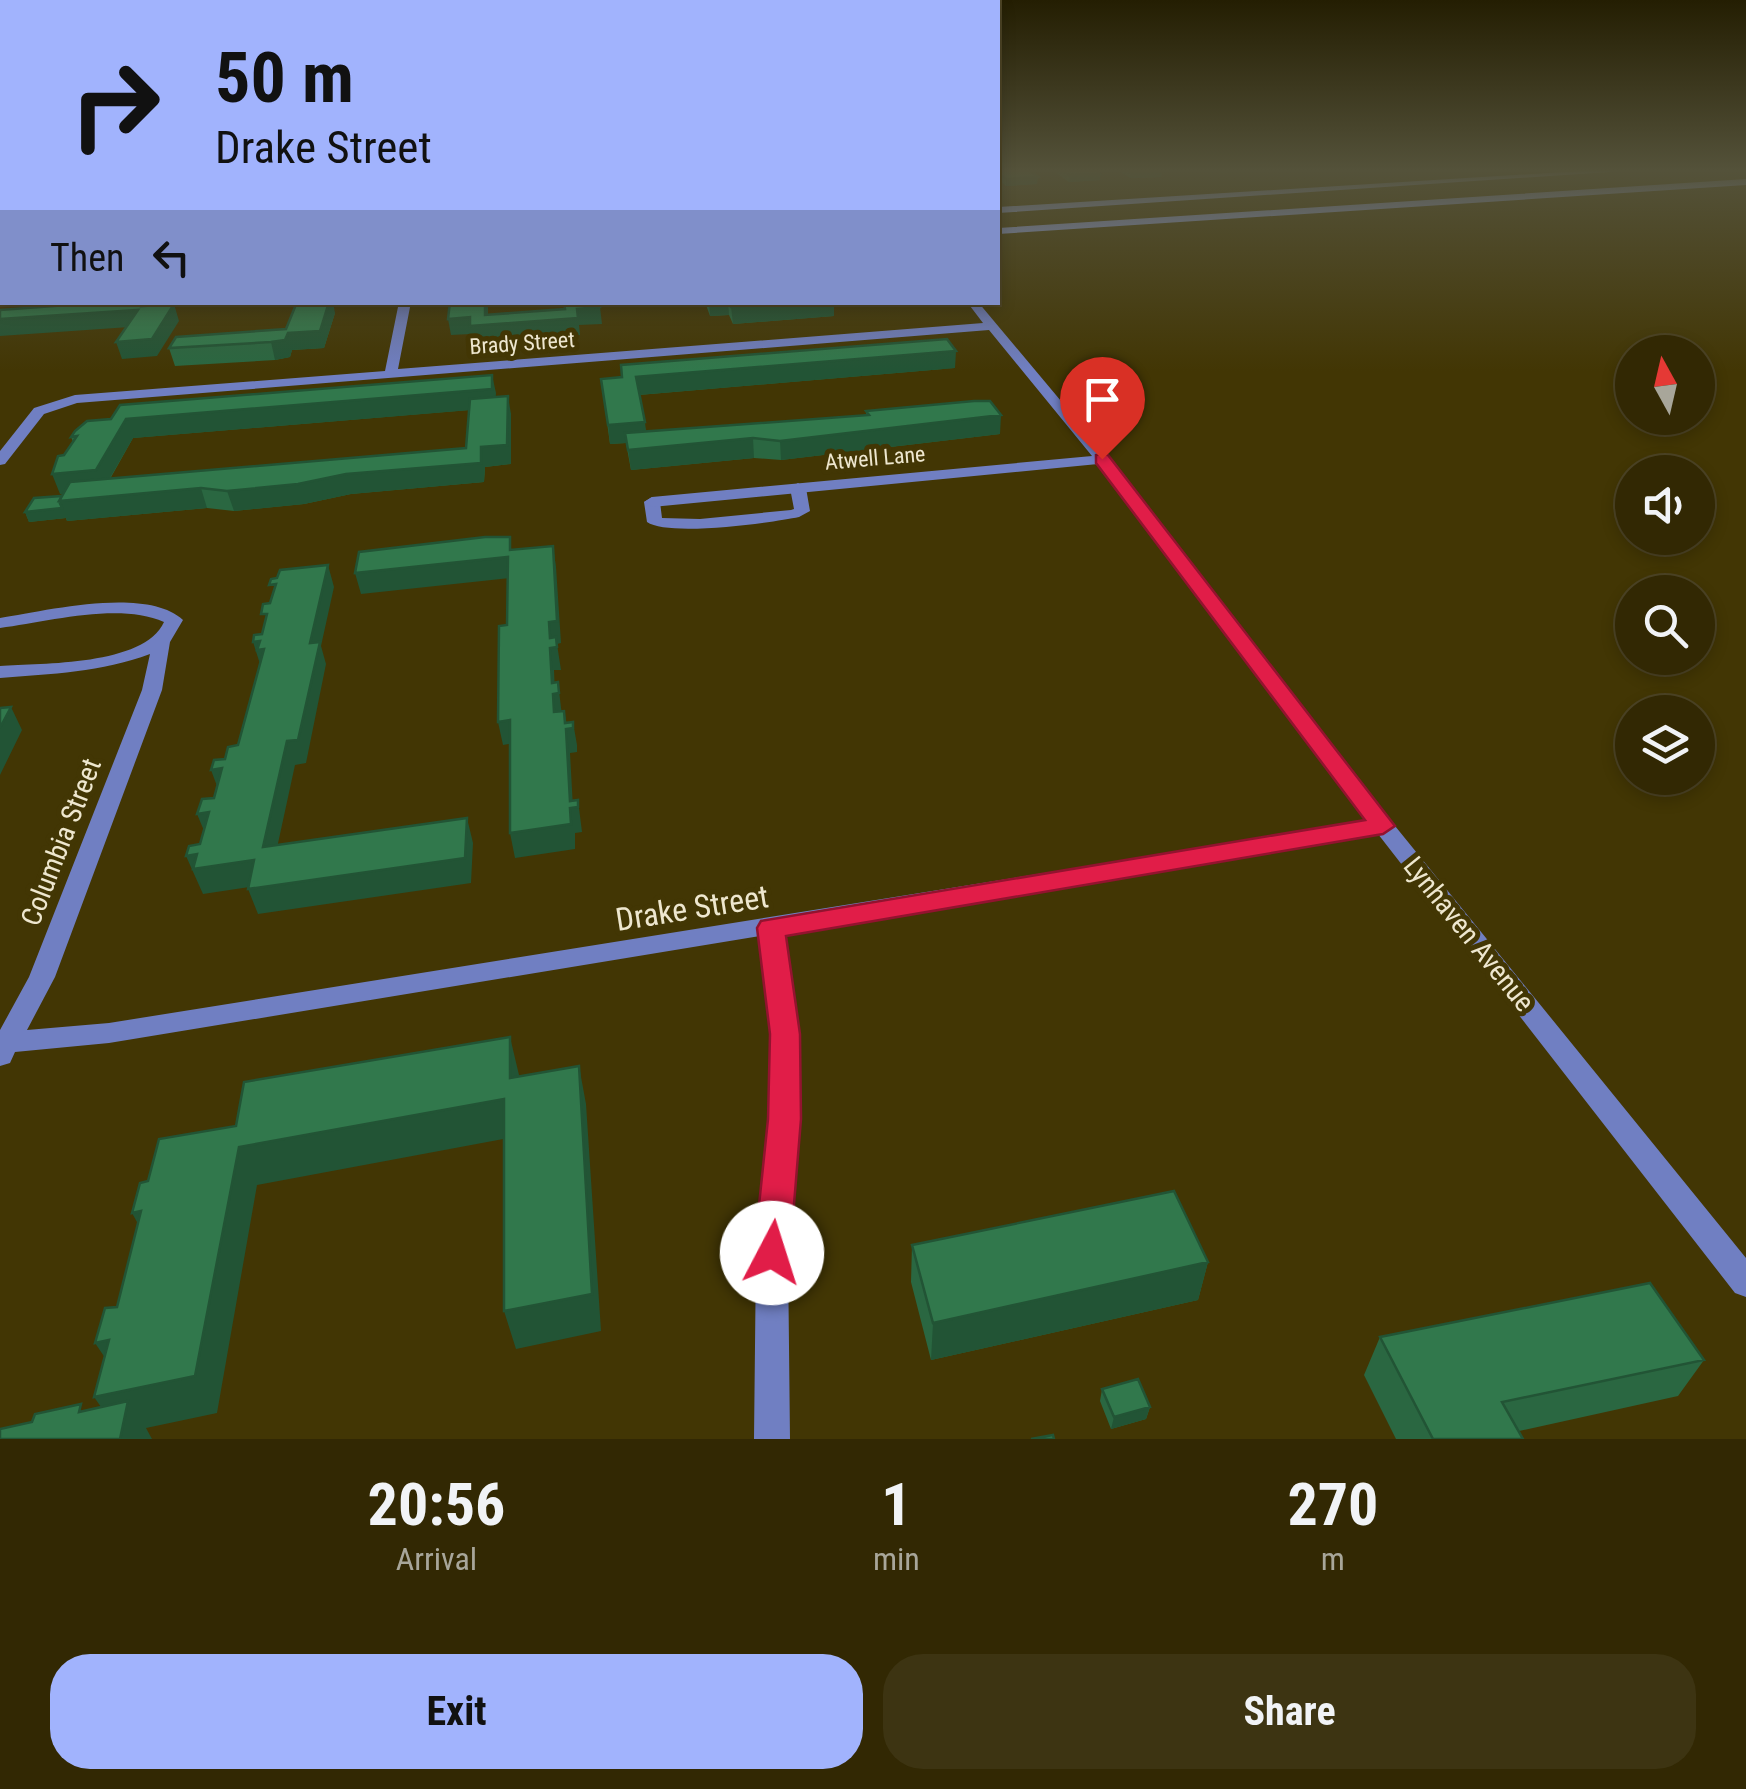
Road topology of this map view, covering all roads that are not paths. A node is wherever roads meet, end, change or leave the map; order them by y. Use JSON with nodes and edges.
{"nodes":[{"id":1,"x":404,"y":305,"type":"edge"},
{"id":2,"x":975,"y":305,"type":"edge"},
{"id":3,"x":993,"y":326,"type":"junction"},
{"id":4,"x":391,"y":373,"type":"junction"},
{"id":5,"x":1102,"y":459,"type":"junction"},
{"id":6,"x":0,"y":461,"type":"edge"},
{"id":7,"x":798,"y":488,"type":"junction"},
{"id":8,"x":0,"y":623,"type":"edge"},
{"id":9,"x":162,"y":644,"type":"junction"},
{"id":10,"x":0,"y":672,"type":"edge"},
{"id":11,"x":1383,"y":826,"type":"junction"},
{"id":12,"x":771,"y":928,"type":"junction"},
{"id":13,"x":5,"y":1048,"type":"edge"},
{"id":14,"x":1746,"y":1282,"type":"edge"},
{"id":15,"x":772,"y":1439,"type":"edge"}],
"edges":[{"from":1,"to":4,"type":"street"},
{"from":2,"to":3,"type":"street","name":"Lynhaven Avenue"},
{"from":3,"to":4,"type":"street","name":"Brady Street"},
{"from":3,"to":5,"type":"street","name":"Lynhaven Avenue"},
{"from":4,"to":6,"type":"street","name":"Brady Street"},
{"from":5,"to":7,"type":"street","name":"Atwell Lane"},
{"from":5,"to":11,"type":"street","name":"Lynhaven Avenue"},
{"from":7,"to":7,"type":"street","name":"Atwell Lane"},
{"from":8,"to":9,"type":"street"},
{"from":9,"to":10,"type":"street"},
{"from":9,"to":13,"type":"street","name":"Columbia Street"},
{"from":11,"to":12,"type":"street","name":"Drake Street"},
{"from":11,"to":14,"type":"street","name":"Lynhaven Avenue"},
{"from":12,"to":13,"type":"street","name":"Drake Street"},
{"from":12,"to":15,"type":"street"}]}
